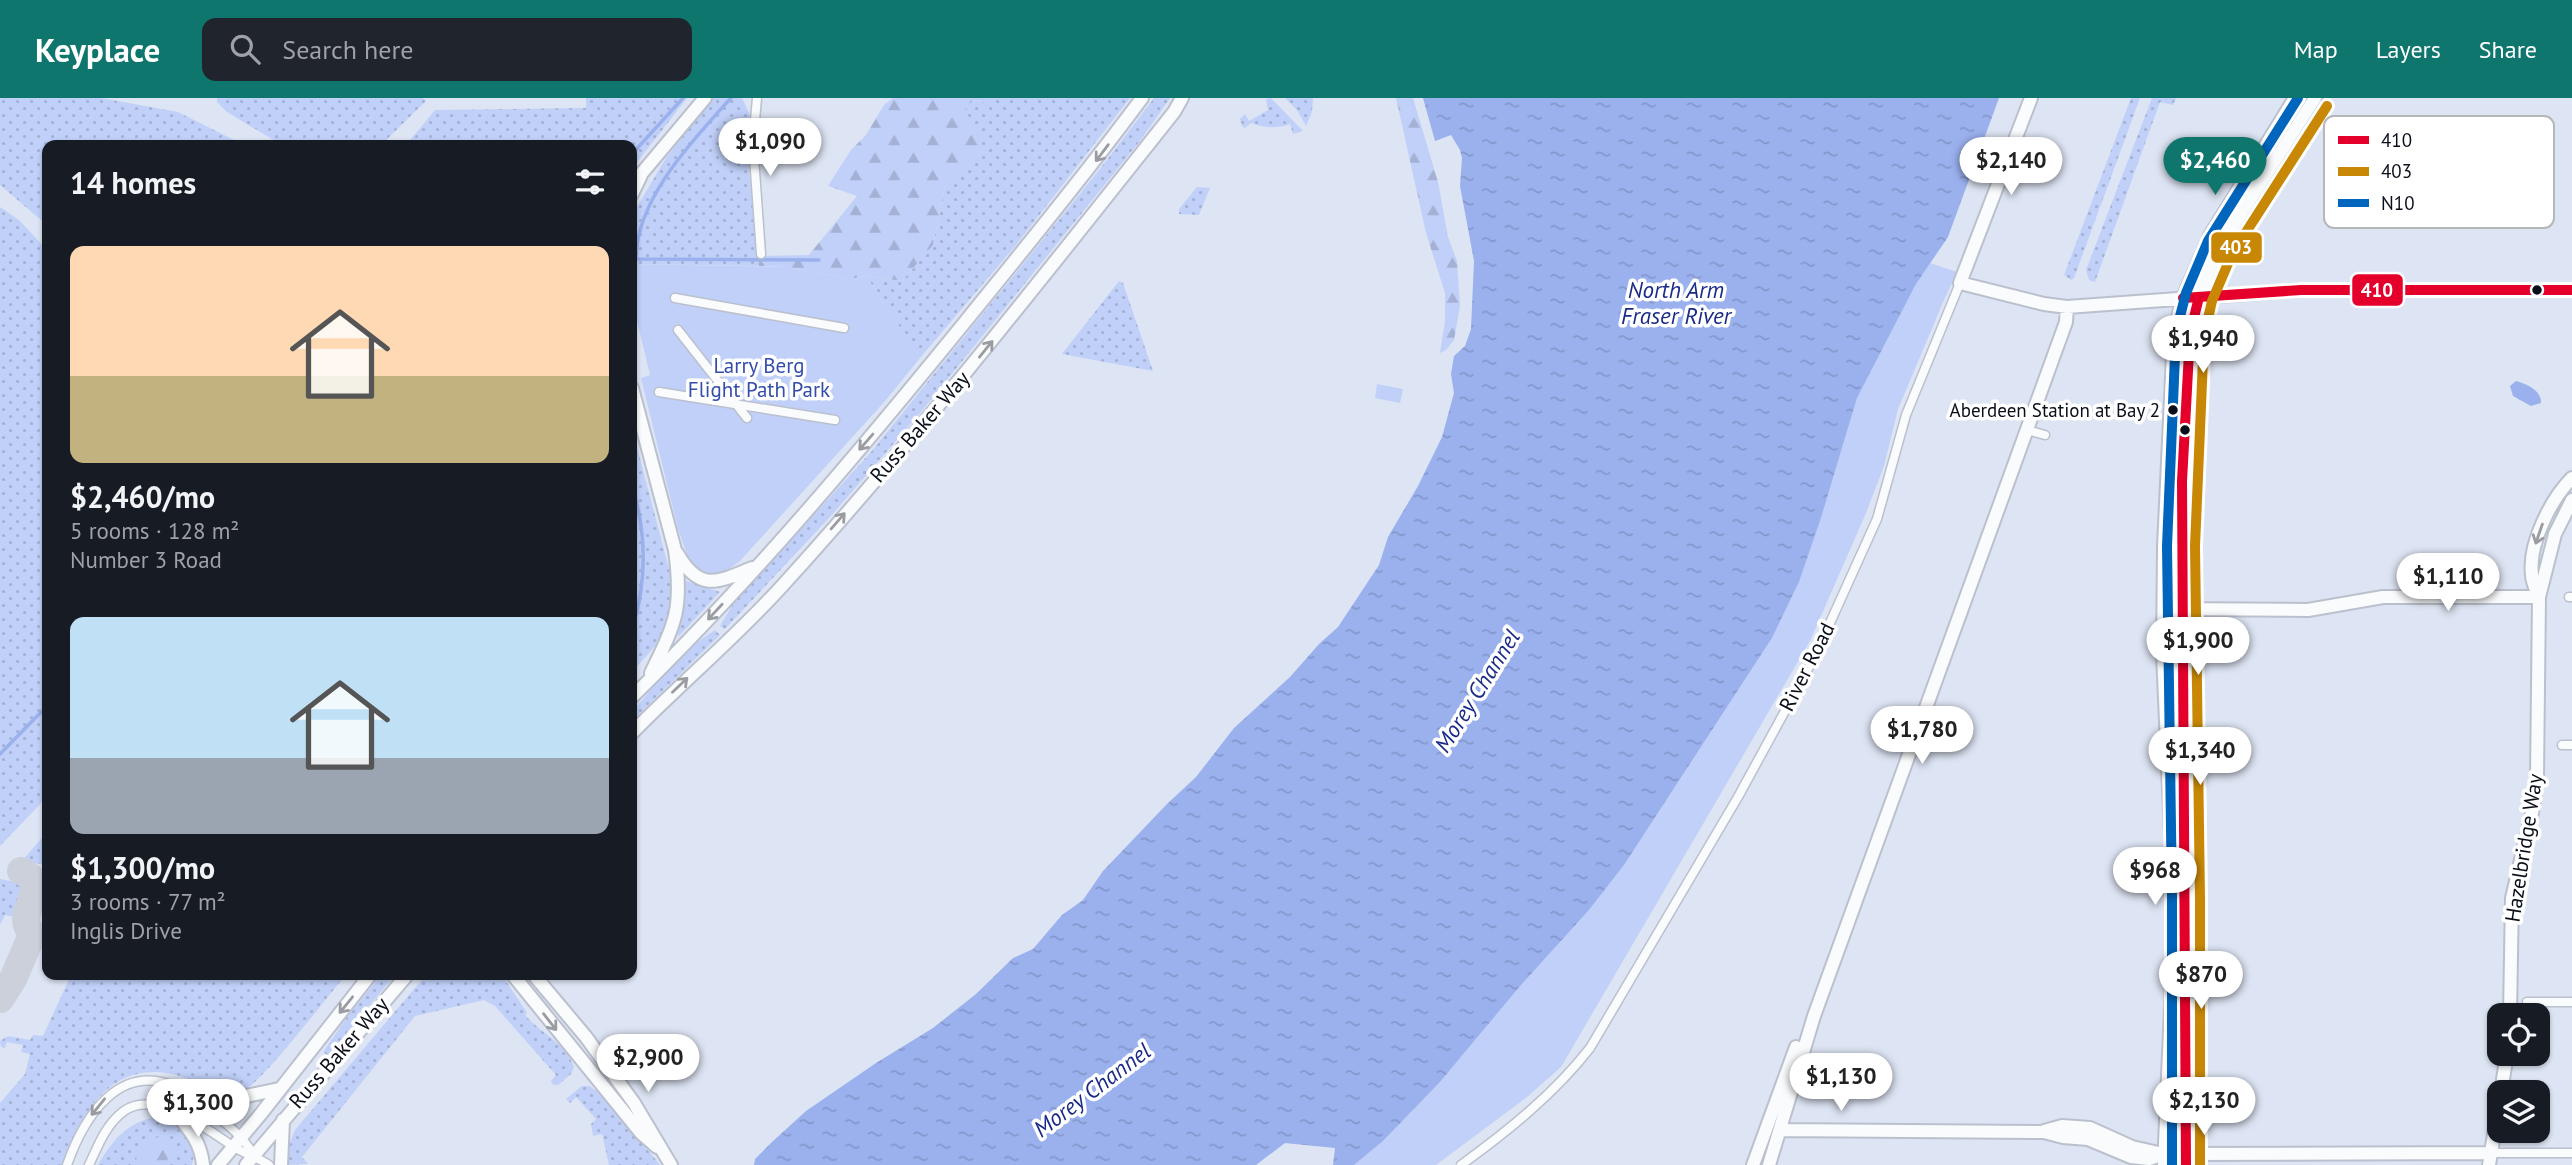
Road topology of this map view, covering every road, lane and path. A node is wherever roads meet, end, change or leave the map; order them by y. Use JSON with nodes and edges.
{"nodes":[{"id":1,"x":705,"y":98,"type":"edge"},
{"id":2,"x":1142,"y":98,"type":"edge"},
{"id":3,"x":1182,"y":98,"type":"edge"},
{"id":4,"x":2031,"y":98,"type":"edge"},
{"id":5,"x":2295,"y":98,"type":"edge"},
{"id":6,"x":2315,"y":98,"type":"edge"},
{"id":7,"x":754,"y":99,"type":"edge"},
{"id":8,"x":637,"y":184,"type":"edge"},
{"id":9,"x":761,"y":254,"type":"dead end"},
{"id":10,"x":1960,"y":283,"type":"junction"},
{"id":11,"x":2572,"y":290,"type":"edge"},
{"id":12,"x":2199,"y":297,"type":"junction"},
{"id":13,"x":675,"y":298,"type":"dead end"},
{"id":14,"x":2183,"y":298,"type":"junction"},
{"id":15,"x":2067,"y":307,"type":"junction"},
{"id":16,"x":844,"y":328,"type":"dead end"},
{"id":17,"x":678,"y":330,"type":"dead end"},
{"id":18,"x":659,"y":392,"type":"dead end"},
{"id":19,"x":736,"y":404,"type":"junction"},
{"id":20,"x":637,"y":407,"type":"edge"},
{"id":21,"x":747,"y":418,"type":"dead end"},
{"id":22,"x":835,"y":420,"type":"dead end"},
{"id":23,"x":2027,"y":429,"type":"junction"},
{"id":24,"x":2045,"y":435,"type":"dead end"},
{"id":25,"x":2572,"y":478,"type":"edge"},
{"id":26,"x":2572,"y":500,"type":"edge"},
{"id":27,"x":675,"y":550,"type":"junction"},
{"id":28,"x":758,"y":566,"type":"junction"},
{"id":29,"x":2539,"y":597,"type":"junction"},
{"id":30,"x":2164,"y":609,"type":"junction"},
{"id":31,"x":2182,"y":609,"type":"junction"},
{"id":32,"x":646,"y":683,"type":"junction"},
{"id":33,"x":637,"y":692,"type":"edge"},
{"id":34,"x":637,"y":728,"type":"edge"},
{"id":35,"x":2562,"y":745,"type":"dead end"},
{"id":36,"x":2572,"y":745,"type":"edge"},
{"id":37,"x":366,"y":980,"type":"edge"},
{"id":38,"x":403,"y":980,"type":"edge"},
{"id":39,"x":517,"y":980,"type":"edge"},
{"id":40,"x":538,"y":980,"type":"edge"},
{"id":41,"x":2527,"y":1002,"type":"dead end"},
{"id":42,"x":2572,"y":1002,"type":"edge"},
{"id":43,"x":2510,"y":1003,"type":"edge"},
{"id":44,"x":1814,"y":1016,"type":"junction"},
{"id":45,"x":181,"y":1088,"type":"junction"},
{"id":46,"x":278,"y":1089,"type":"junction"},
{"id":47,"x":175,"y":1112,"type":"junction"},
{"id":48,"x":283,"y":1119,"type":"junction"},
{"id":49,"x":1781,"y":1130,"type":"junction"},
{"id":50,"x":242,"y":1137,"type":"junction"},
{"id":51,"x":233,"y":1147,"type":"junction"},
{"id":52,"x":2572,"y":1153,"type":"edge"},
{"id":53,"x":666,"y":1158,"type":"edge"},
{"id":54,"x":2185,"y":1159,"type":"edge"},
{"id":55,"x":2490,"y":1159,"type":"edge"},
{"id":56,"x":250,"y":1160,"type":"edge"},
{"id":57,"x":2164,"y":1160,"type":"edge"},
{"id":58,"x":67,"y":1165,"type":"edge"},
{"id":59,"x":89,"y":1165,"type":"edge"},
{"id":60,"x":203,"y":1165,"type":"edge"},
{"id":61,"x":218,"y":1165,"type":"edge"},
{"id":62,"x":269,"y":1165,"type":"edge"},
{"id":63,"x":281,"y":1165,"type":"edge"},
{"id":64,"x":1461,"y":1165,"type":"edge"},
{"id":65,"x":1753,"y":1165,"type":"edge"},
{"id":66,"x":1760,"y":1165,"type":"edge"},
{"id":67,"x":1769,"y":1165,"type":"edge"}],
"edges":[{"from":1,"to":8,"type":"main road"},
{"from":2,"to":28,"type":"main road","name":"Russ Baker Way","one_way":true},
{"from":34,"to":3,"type":"main road","name":"Russ Baker Way","one_way":true},
{"from":4,"to":10,"type":"main road","name":"River Road"},
{"from":5,"to":14,"type":"main road"},
{"from":6,"to":12,"type":"main road"},
{"from":7,"to":9,"type":"street"},
{"from":10,"to":15,"type":"main road"},
{"from":10,"to":64,"type":"street","name":"River Road"},
{"from":11,"to":12,"type":"main road"},
{"from":12,"to":14,"type":"main road"},
{"from":12,"to":31,"type":"main road"},
{"from":13,"to":16,"type":"street"},
{"from":14,"to":15,"type":"main road"},
{"from":14,"to":30,"type":"main road"},
{"from":15,"to":23,"type":"main road"},
{"from":17,"to":19,"type":"street"},
{"from":18,"to":19,"type":"street"},
{"from":19,"to":21,"type":"street"},
{"from":19,"to":22,"type":"street"},
{"from":20,"to":27,"type":"main road"},
{"from":23,"to":24,"type":"street"},
{"from":23,"to":44,"type":"main road"},
{"from":25,"to":29,"type":"main road","name":"Hazelbridge Way","one_way":true},
{"from":26,"to":29,"type":"main road","name":"Hazelbridge Way"},
{"from":27,"to":28,"type":"main road"},
{"from":27,"to":32,"type":"main road"},
{"from":28,"to":32,"type":"main road","name":"Russ Baker Way","one_way":true},
{"from":29,"to":31,"type":"main road"},
{"from":29,"to":43,"type":"main road","name":"Hazelbridge Way"},
{"from":30,"to":31,"type":"main road"},
{"from":30,"to":57,"type":"main road"},
{"from":31,"to":54,"type":"main road"},
{"from":32,"to":33,"type":"main road","name":"Russ Baker Way"},
{"from":35,"to":36,"type":"street"},
{"from":37,"to":46,"type":"main road","name":"Russ Baker Way","one_way":true},
{"from":38,"to":48,"type":"main road","name":"Russ Baker Way"},
{"from":39,"to":53,"type":"main road","one_way":true},
{"from":40,"to":53,"type":"main road"},
{"from":41,"to":42,"type":"street"},
{"from":44,"to":49,"type":"main road"},
{"from":44,"to":65,"type":"main road"},
{"from":45,"to":46,"type":"main road"},
{"from":45,"to":50,"type":"street"},
{"from":45,"to":58,"type":"street","one_way":true},
{"from":46,"to":50,"type":"main road","name":"Russ Baker Way"},
{"from":47,"to":51,"type":"street"},
{"from":47,"to":59,"type":"street"},
{"from":47,"to":60,"type":"main road"},
{"from":48,"to":56,"type":"main road","name":"Russ Baker Way"},
{"from":48,"to":63,"type":"main road"},
{"from":49,"to":57,"type":"main road"},
{"from":49,"to":66,"type":"main road"},
{"from":49,"to":67,"type":"main road"},
{"from":50,"to":51,"type":"main road","name":"Russ Baker Way"},
{"from":50,"to":56,"type":"street"},
{"from":51,"to":56,"type":"street"},
{"from":51,"to":61,"type":"main road","name":"Russ Baker Way"},
{"from":52,"to":55,"type":"street"},
{"from":54,"to":55,"type":"main road"},
{"from":54,"to":57,"type":"main road"},
{"from":56,"to":62,"type":"street"}]}
